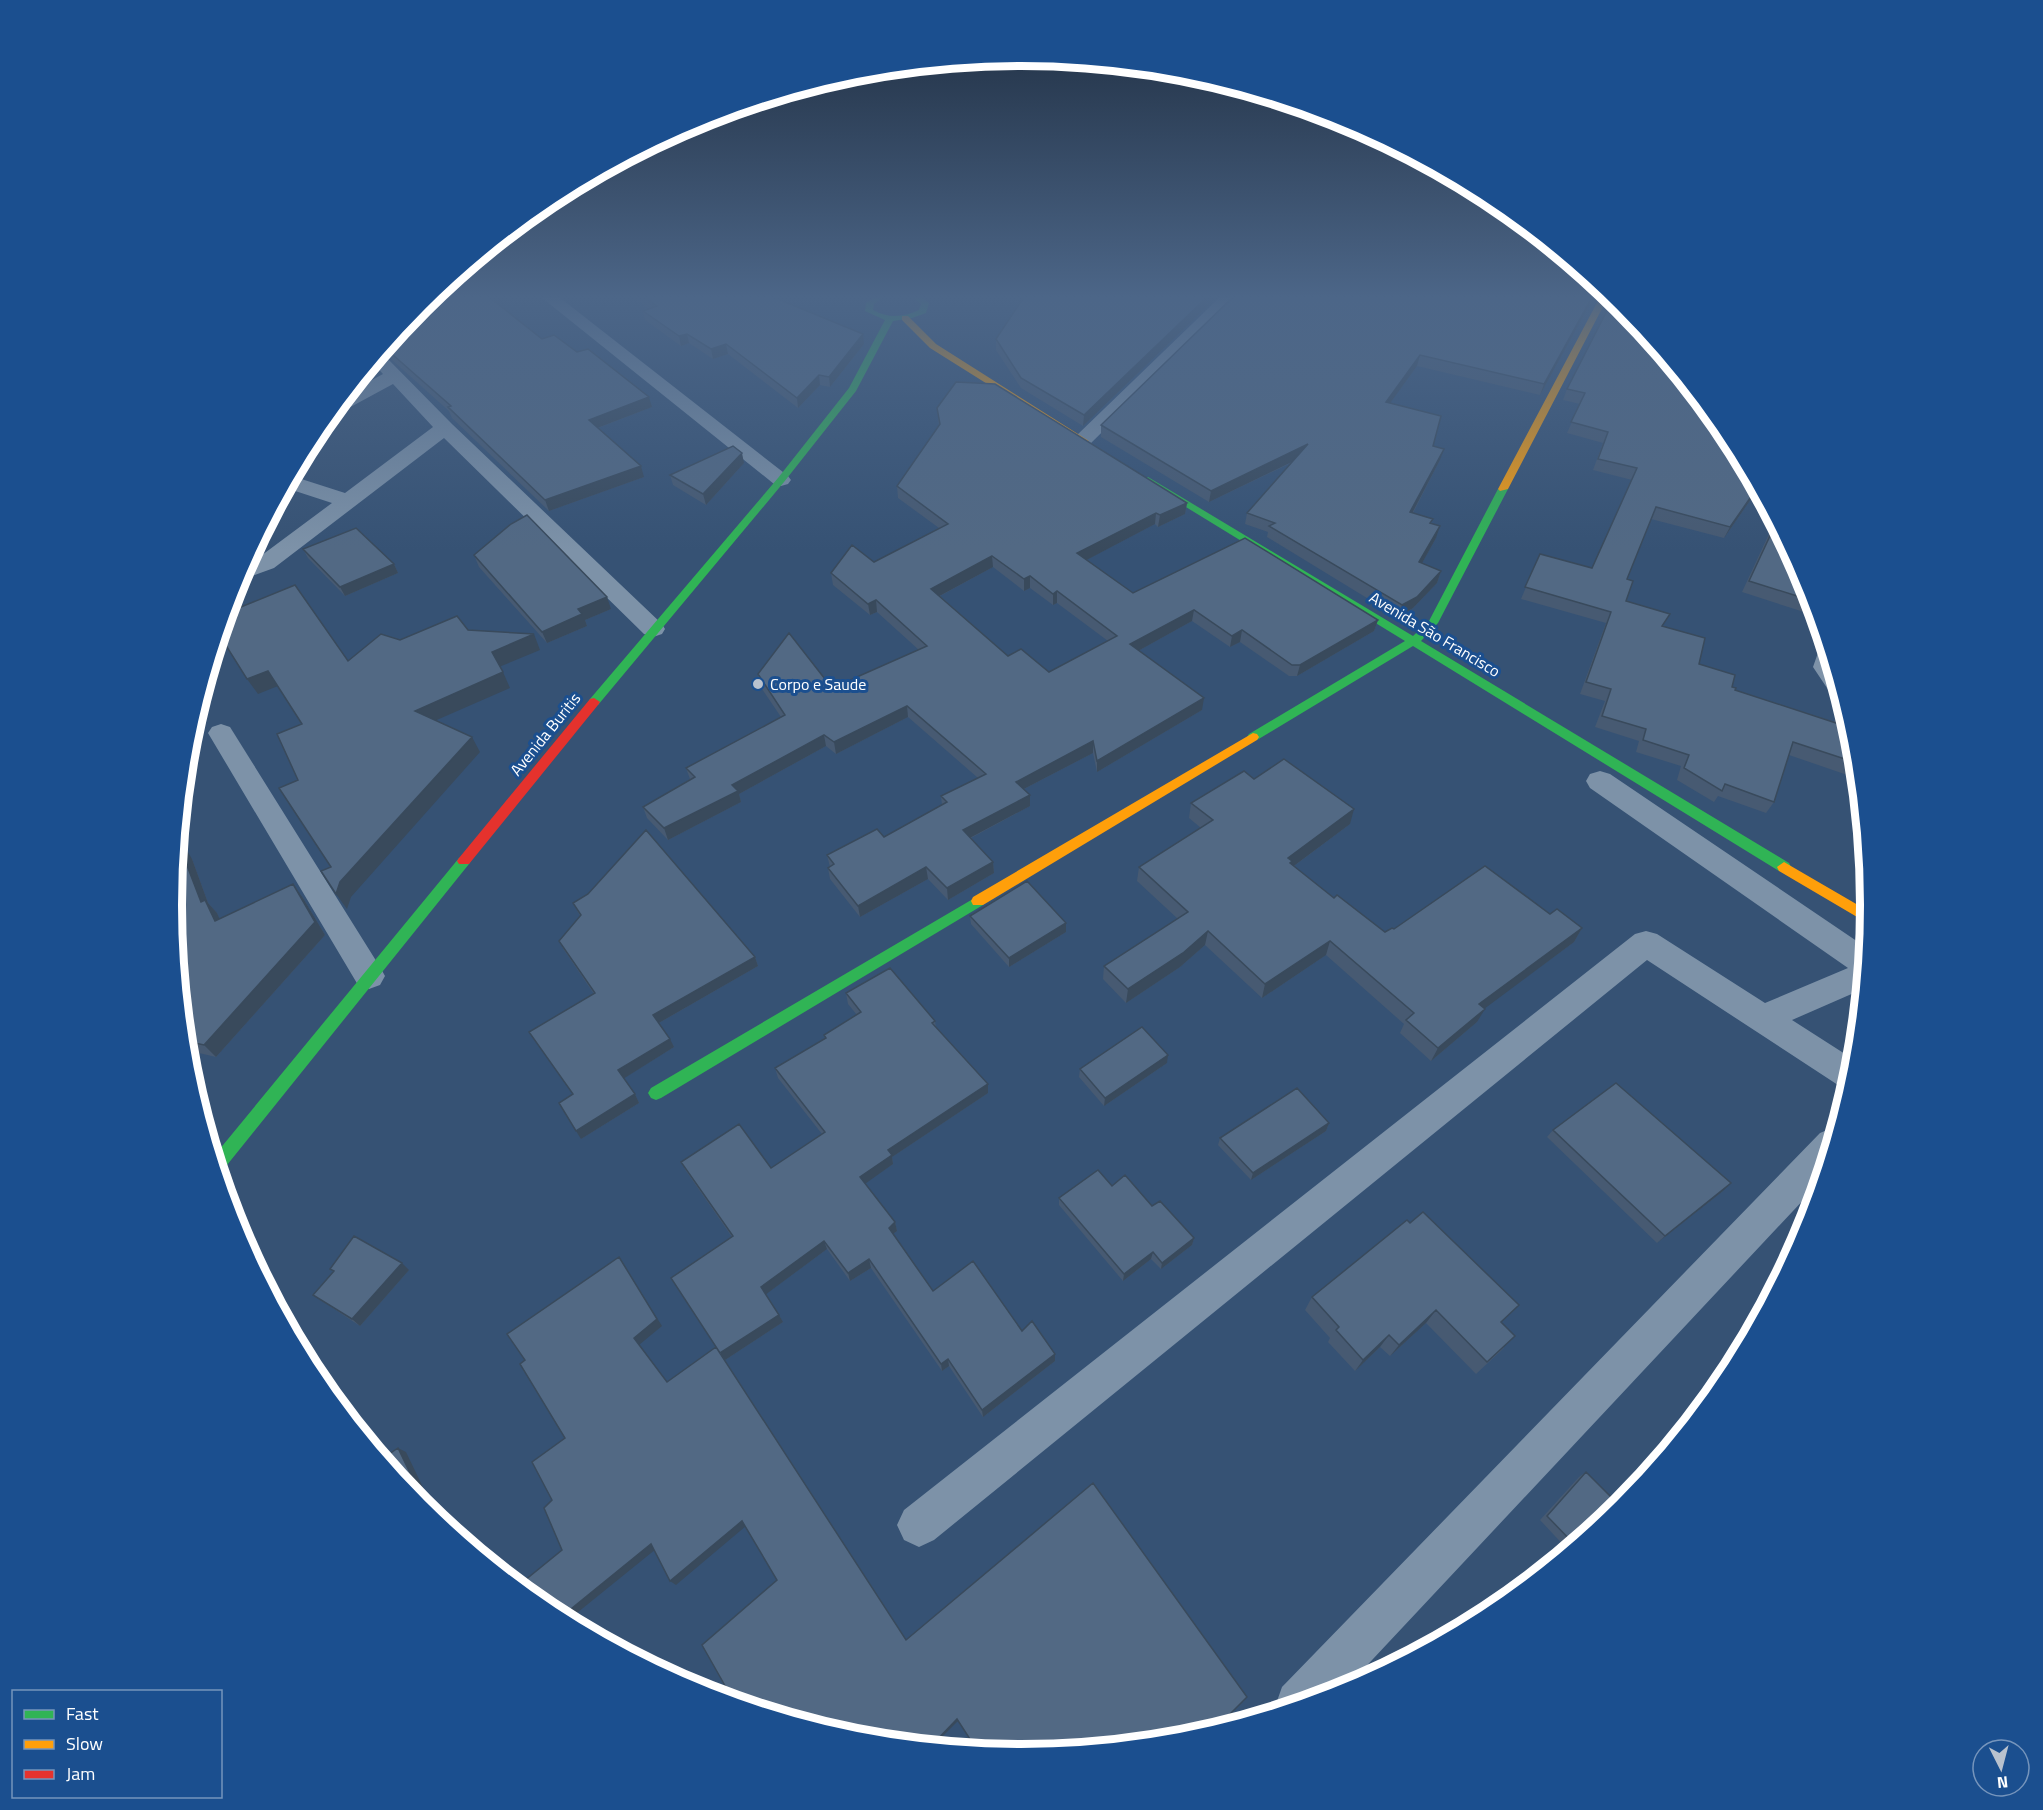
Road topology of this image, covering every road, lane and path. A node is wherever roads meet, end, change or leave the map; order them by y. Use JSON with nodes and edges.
{"nodes":[{"id":1,"x":382,"y":381,"type":"edge"},
{"id":2,"x":400,"y":381,"type":"edge"},
{"id":3,"x":656,"y":381,"type":"edge"},
{"id":4,"x":857,"y":381,"type":"edge"},
{"id":5,"x":992,"y":381,"type":"edge"},
{"id":6,"x":1148,"y":381,"type":"edge"},
{"id":7,"x":1560,"y":381,"type":"edge"},
{"id":8,"x":354,"y":397,"type":"edge"},
{"id":9,"x":445,"y":428,"type":"junction"},
{"id":10,"x":1088,"y":443,"type":"joint"},
{"id":11,"x":1133,"y":471,"type":"edge"},
{"id":12,"x":781,"y":480,"type":"junction"},
{"id":13,"x":296,"y":484,"type":"edge"},
{"id":14,"x":346,"y":501,"type":"junction"},
{"id":15,"x":253,"y":569,"type":"edge"},
{"id":16,"x":653,"y":629,"type":"junction"},
{"id":17,"x":1414,"y":641,"type":"junction"},
{"id":18,"x":221,"y":733,"type":"dead end"},
{"id":19,"x":1600,"y":781,"type":"dead end"},
{"id":20,"x":1861,"y":912,"type":"edge"},
{"id":21,"x":1859,"y":959,"type":"edge"},
{"id":22,"x":369,"y":976,"type":"junction"},
{"id":23,"x":1857,"y":978,"type":"edge"},
{"id":24,"x":1763,"y":1018,"type":"junction"},
{"id":25,"x":1844,"y":1071,"type":"edge"},
{"id":26,"x":656,"y":1093,"type":"dead end"},
{"id":27,"x":1822,"y":1154,"type":"edge"},
{"id":28,"x":222,"y":1159,"type":"edge"},
{"id":29,"x":919,"y":1525,"type":"dead end"},
{"id":30,"x":1311,"y":1692,"type":"edge"}],
"edges":[{"from":1,"to":8,"type":"street"},
{"from":2,"to":9,"type":"street"},
{"from":3,"to":12,"type":"street"},
{"from":4,"to":12,"type":"street","name":"Avenida Buritis"},
{"from":5,"to":10,"type":"street"},
{"from":6,"to":10,"type":"street"},
{"from":7,"to":17,"type":"street"},
{"from":9,"to":14,"type":"street"},
{"from":9,"to":16,"type":"street"},
{"from":11,"to":17,"type":"street","name":"Avenida São Francisco"},
{"from":12,"to":16,"type":"street","name":"Avenida Buritis"},
{"from":13,"to":14,"type":"street"},
{"from":14,"to":15,"type":"street"},
{"from":16,"to":22,"type":"street","name":"Avenida Buritis"},
{"from":17,"to":20,"type":"street","name":"Avenida São Francisco"},
{"from":17,"to":26,"type":"street"},
{"from":18,"to":22,"type":"street"},
{"from":19,"to":21,"type":"street"},
{"from":22,"to":28,"type":"street","name":"Avenida Buritis"},
{"from":23,"to":24,"type":"street"},
{"from":24,"to":25,"type":"street"},
{"from":24,"to":29,"type":"street"},
{"from":27,"to":30,"type":"street"}]}
